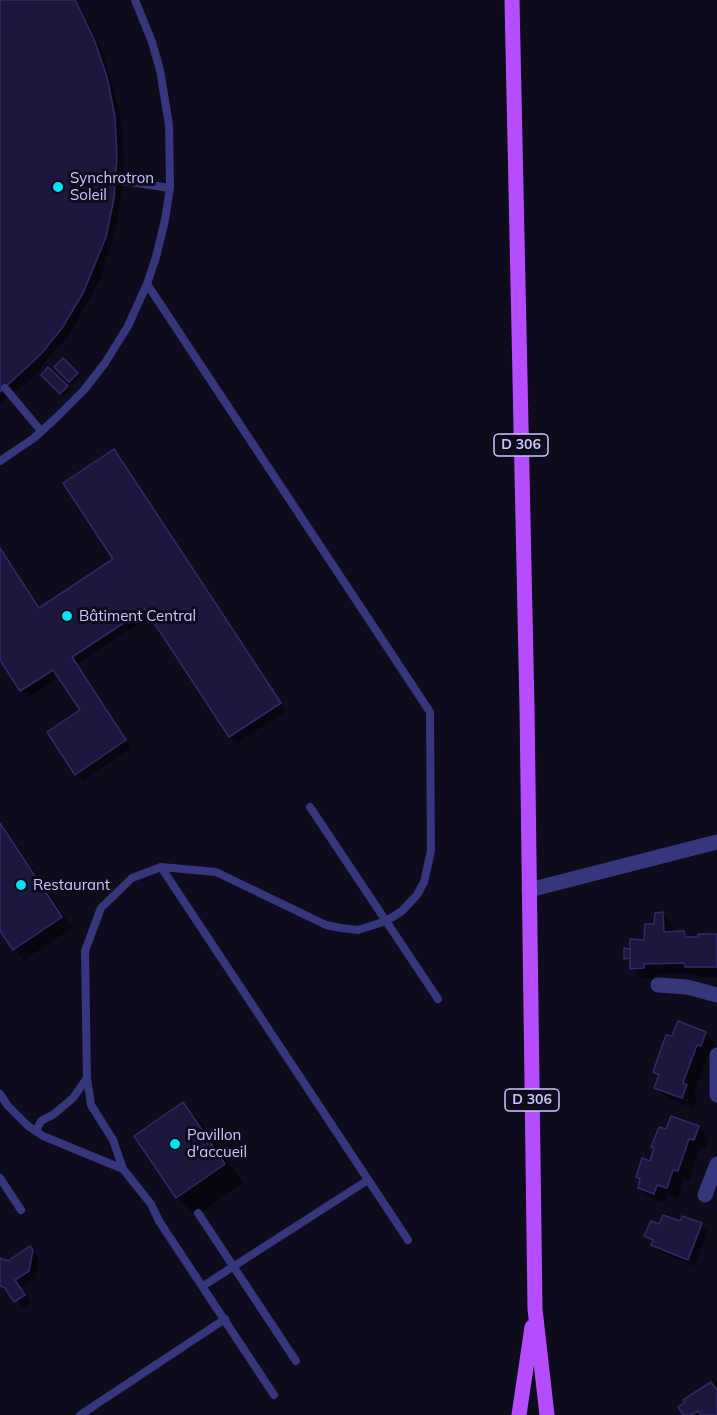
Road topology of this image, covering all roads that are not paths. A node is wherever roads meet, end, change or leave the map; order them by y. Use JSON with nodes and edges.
{"nodes":[{"id":1,"x":135,"y":0,"type":"edge"},
{"id":2,"x":512,"y":0,"type":"edge"},
{"id":3,"x":116,"y":180,"type":"dead end"},
{"id":4,"x":170,"y":188,"type":"junction"},
{"id":5,"x":147,"y":284,"type":"junction"},
{"id":6,"x":5,"y":388,"type":"dead end"},
{"id":7,"x":41,"y":431,"type":"junction"},
{"id":8,"x":0,"y":461,"type":"edge"},
{"id":9,"x":310,"y":807,"type":"dead end"},
{"id":10,"x":717,"y":842,"type":"edge"},
{"id":11,"x":161,"y":867,"type":"junction"},
{"id":12,"x":530,"y":890,"type":"junction"},
{"id":13,"x":386,"y":921,"type":"junction"},
{"id":14,"x":658,"y":985,"type":"dead end"},
{"id":15,"x":717,"y":995,"type":"edge"},
{"id":16,"x":438,"y":999,"type":"dead end"},
{"id":17,"x":717,"y":1054,"type":"edge"},
{"id":18,"x":87,"y":1078,"type":"junction"},
{"id":19,"x":0,"y":1094,"type":"edge"},
{"id":20,"x":717,"y":1095,"type":"edge"},
{"id":21,"x":36,"y":1131,"type":"junction"},
{"id":22,"x":717,"y":1164,"type":"edge"},
{"id":23,"x":123,"y":1169,"type":"junction"},
{"id":24,"x":0,"y":1178,"type":"edge"},
{"id":25,"x":368,"y":1180,"type":"junction"},
{"id":26,"x":705,"y":1195,"type":"dead end"},
{"id":27,"x":21,"y":1210,"type":"dead end"},
{"id":28,"x":198,"y":1213,"type":"dead end"},
{"id":29,"x":408,"y":1240,"type":"dead end"},
{"id":30,"x":233,"y":1267,"type":"junction"},
{"id":31,"x":203,"y":1286,"type":"junction"},
{"id":32,"x":535,"y":1309,"type":"junction"},
{"id":33,"x":225,"y":1319,"type":"junction"},
{"id":34,"x":296,"y":1361,"type":"dead end"},
{"id":35,"x":274,"y":1395,"type":"dead end"},
{"id":36,"x":80,"y":1415,"type":"edge"},
{"id":37,"x":519,"y":1415,"type":"edge"},
{"id":38,"x":548,"y":1415,"type":"edge"}],
"edges":[{"from":1,"to":4,"type":"lane"},
{"from":2,"to":12,"type":"main road","number":"D 306"},
{"from":3,"to":4,"type":"lane"},
{"from":4,"to":5,"type":"lane"},
{"from":5,"to":7,"type":"lane"},
{"from":5,"to":13,"type":"lane"},
{"from":6,"to":7,"type":"lane"},
{"from":7,"to":8,"type":"lane"},
{"from":9,"to":13,"type":"lane"},
{"from":10,"to":12,"type":"street"},
{"from":11,"to":13,"type":"lane"},
{"from":11,"to":18,"type":"lane"},
{"from":11,"to":25,"type":"lane"},
{"from":12,"to":32,"type":"main road","number":"D 306"},
{"from":13,"to":16,"type":"lane"},
{"from":14,"to":15,"type":"street"},
{"from":17,"to":20,"type":"street"},
{"from":18,"to":21,"type":"lane"},
{"from":18,"to":23,"type":"lane"},
{"from":19,"to":21,"type":"lane"},
{"from":21,"to":23,"type":"lane"},
{"from":22,"to":26,"type":"street"},
{"from":23,"to":31,"type":"lane"},
{"from":24,"to":27,"type":"lane"},
{"from":25,"to":29,"type":"lane"},
{"from":25,"to":30,"type":"lane"},
{"from":28,"to":30,"type":"lane"},
{"from":30,"to":31,"type":"lane"},
{"from":30,"to":34,"type":"lane"},
{"from":31,"to":33,"type":"lane"},
{"from":32,"to":37,"type":"main road","number":"D 306"},
{"from":32,"to":38,"type":"main road","number":"D 306"},
{"from":33,"to":35,"type":"lane"},
{"from":33,"to":36,"type":"lane"}]}
